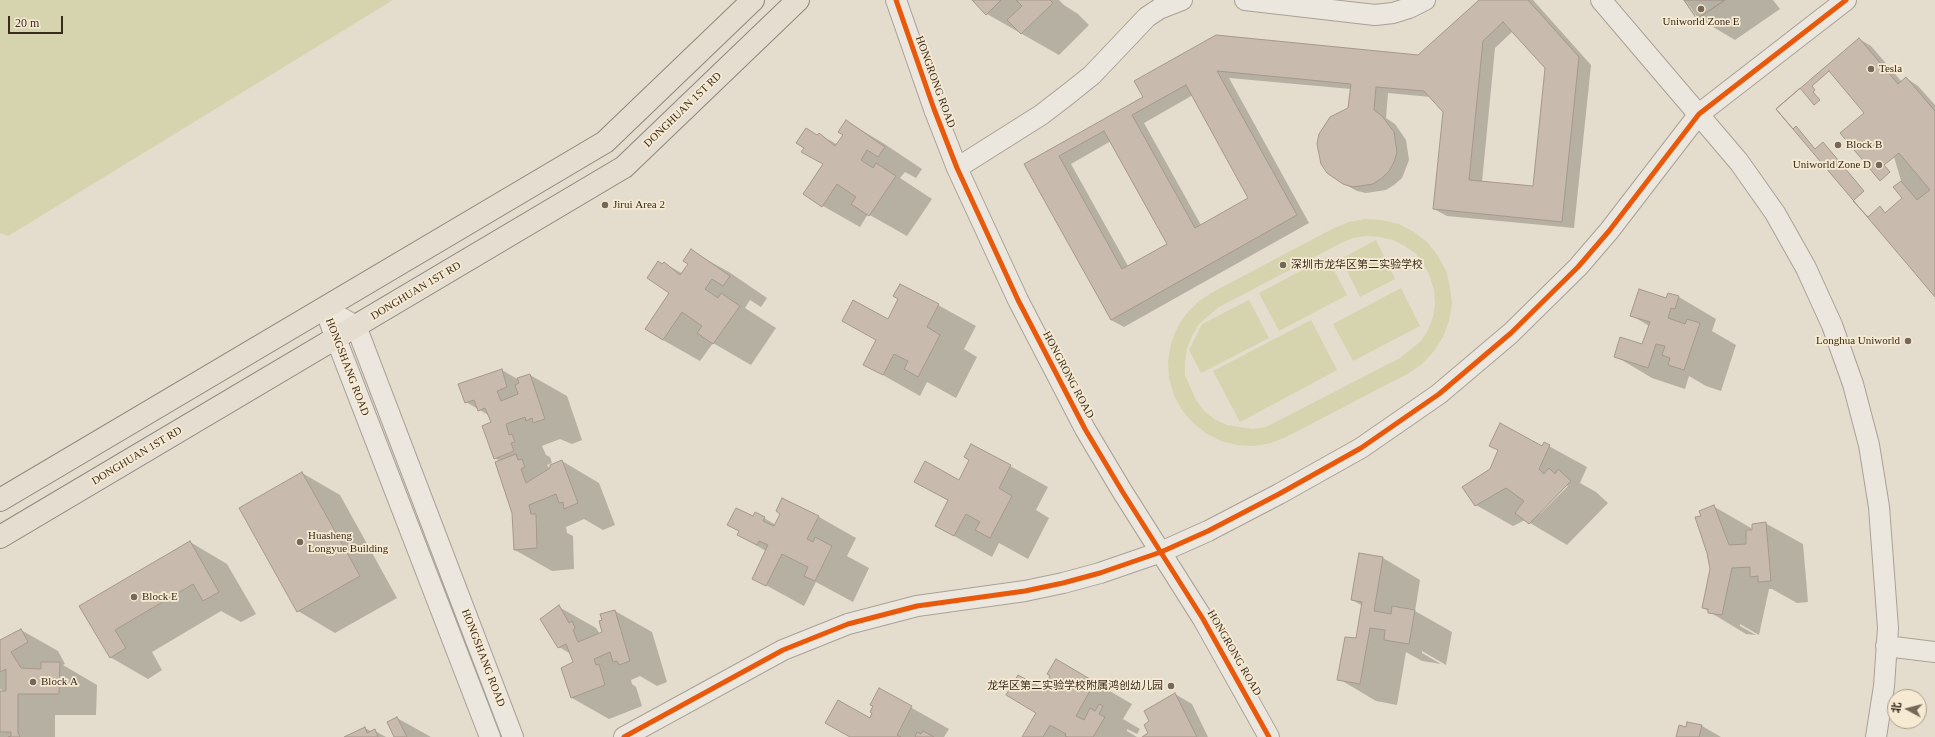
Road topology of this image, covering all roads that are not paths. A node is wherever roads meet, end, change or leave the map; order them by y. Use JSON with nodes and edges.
{"nodes":[{"id":1,"x":753,"y":0,"type":"edge"},
{"id":2,"x":798,"y":0,"type":"edge"},
{"id":3,"x":896,"y":0,"type":"edge"},
{"id":4,"x":1182,"y":0,"type":"edge"},
{"id":5,"x":1245,"y":0,"type":"edge"},
{"id":6,"x":1425,"y":0,"type":"edge"},
{"id":7,"x":1601,"y":0,"type":"edge"},
{"id":8,"x":1846,"y":0,"type":"edge"},
{"id":9,"x":1699,"y":114,"type":"junction"},
{"id":10,"x":958,"y":168,"type":"junction"},
{"id":11,"x":324,"y":308,"type":"junction"},
{"id":12,"x":356,"y":326,"type":"junction"},
{"id":13,"x":336,"y":338,"type":"junction"},
{"id":14,"x":0,"y":500,"type":"edge"},
{"id":15,"x":0,"y":537,"type":"edge"},
{"id":16,"x":1161,"y":552,"type":"junction"},
{"id":17,"x":1886,"y":646,"type":"junction"},
{"id":18,"x":1935,"y":652,"type":"edge"},
{"id":19,"x":490,"y":737,"type":"edge"},
{"id":20,"x":512,"y":737,"type":"edge"},
{"id":21,"x":624,"y":737,"type":"edge"},
{"id":22,"x":1269,"y":737,"type":"edge"},
{"id":23,"x":1876,"y":737,"type":"edge"}],
"edges":[{"from":1,"to":11,"type":"main road"},
{"from":2,"to":12,"type":"main road","name":"DONGHUAN 1ST RD"},
{"from":3,"to":10,"type":"street","name":"HONGRONG ROAD"},
{"from":4,"to":10,"type":"street"},
{"from":5,"to":6,"type":"street"},
{"from":7,"to":9,"type":"street"},
{"from":8,"to":9,"type":"street"},
{"from":9,"to":16,"type":"street"},
{"from":9,"to":17,"type":"street"},
{"from":10,"to":16,"type":"street","name":"HONGRONG ROAD"},
{"from":11,"to":12,"type":"street","name":"HONGSHANG ROAD"},
{"from":11,"to":13,"type":"street","name":"HONGSHANG ROAD"},
{"from":11,"to":14,"type":"main road"},
{"from":12,"to":13,"type":"main road","name":"DONGHUAN 1ST RD"},
{"from":12,"to":20,"type":"street","name":"HONGSHANG ROAD"},
{"from":13,"to":15,"type":"main road","name":"DONGHUAN 1ST RD"},
{"from":13,"to":19,"type":"street","name":"HONGSHANG ROAD"},
{"from":16,"to":21,"type":"street"},
{"from":16,"to":22,"type":"street","name":"HONGRONG ROAD"},
{"from":17,"to":18,"type":"street"},
{"from":17,"to":23,"type":"street"}]}
